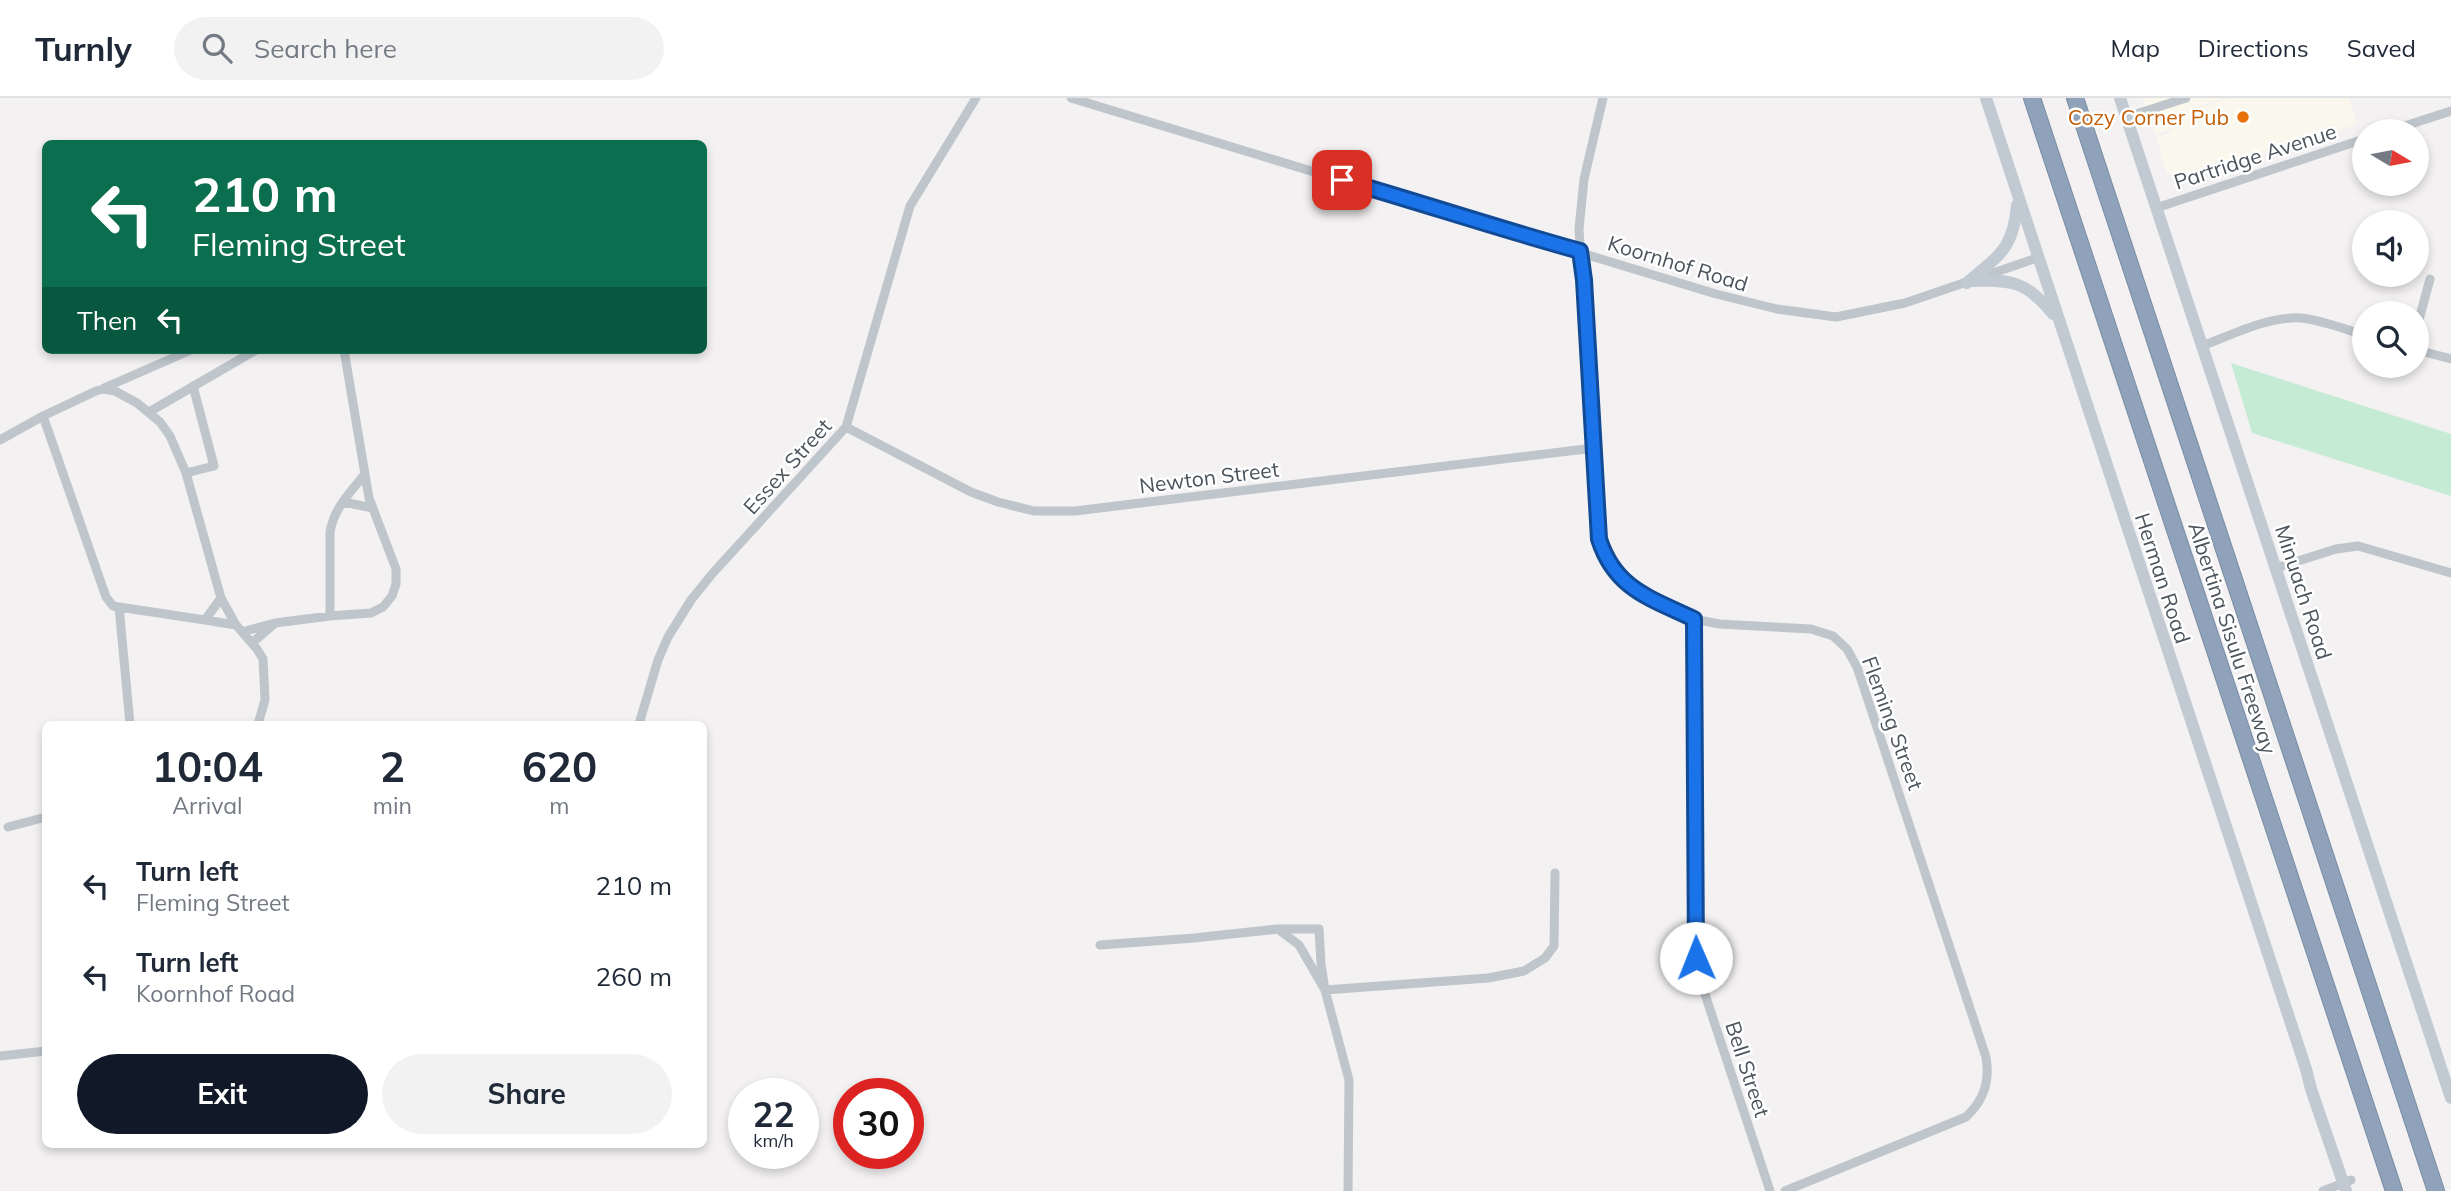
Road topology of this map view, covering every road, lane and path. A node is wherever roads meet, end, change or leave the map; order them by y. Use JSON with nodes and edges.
{"nodes":[{"id":1,"x":976,"y":98,"type":"edge"},
{"id":2,"x":1071,"y":98,"type":"edge"},
{"id":3,"x":1603,"y":98,"type":"edge"},
{"id":4,"x":1986,"y":98,"type":"edge"},
{"id":5,"x":2032,"y":98,"type":"edge"},
{"id":6,"x":2076,"y":98,"type":"edge"},
{"id":7,"x":2120,"y":98,"type":"edge"},
{"id":8,"x":2186,"y":98,"type":"edge"},
{"id":9,"x":2451,"y":111,"type":"edge"},
{"id":10,"x":2127,"y":117,"type":"junction"},
{"id":11,"x":2426,"y":119,"type":"edge"},
{"id":12,"x":2352,"y":143,"type":"edge"},
{"id":13,"x":2017,"y":197,"type":"junction"},
{"id":14,"x":2156,"y":208,"type":"junction"},
{"id":15,"x":1580,"y":251,"type":"junction"},
{"id":16,"x":2037,"y":258,"type":"junction"},
{"id":17,"x":2430,"y":279,"type":"dead end"},
{"id":18,"x":1970,"y":282,"type":"junction"},
{"id":19,"x":2424,"y":301,"type":"edge"},
{"id":20,"x":2058,"y":320,"type":"junction"},
{"id":21,"x":2352,"y":332,"type":"edge"},
{"id":22,"x":2202,"y":346,"type":"junction"},
{"id":23,"x":2429,"y":353,"type":"edge"},
{"id":24,"x":182,"y":354,"type":"edge"},
{"id":25,"x":249,"y":354,"type":"edge"},
{"id":26,"x":345,"y":354,"type":"edge"},
{"id":27,"x":2451,"y":359,"type":"edge"},
{"id":28,"x":193,"y":386,"type":"junction"},
{"id":29,"x":103,"y":389,"type":"junction"},
{"id":30,"x":149,"y":412,"type":"junction"},
{"id":31,"x":43,"y":416,"type":"junction"},
{"id":32,"x":846,"y":427,"type":"junction"},
{"id":33,"x":0,"y":440,"type":"edge"},
{"id":34,"x":1594,"y":448,"type":"junction"},
{"id":35,"x":186,"y":473,"type":"junction"},
{"id":36,"x":364,"y":475,"type":"junction"},
{"id":37,"x":343,"y":502,"type":"junction"},
{"id":38,"x":373,"y":508,"type":"junction"},
{"id":39,"x":2276,"y":568,"type":"junction"},
{"id":40,"x":2451,"y":573,"type":"edge"},
{"id":41,"x":221,"y":598,"type":"junction"},
{"id":42,"x":119,"y":607,"type":"junction"},
{"id":43,"x":330,"y":616,"type":"junction"},
{"id":44,"x":1694,"y":619,"type":"junction"},
{"id":45,"x":205,"y":620,"type":"junction"},
{"id":46,"x":275,"y":623,"type":"junction"},
{"id":47,"x":239,"y":628,"type":"junction"},
{"id":48,"x":252,"y":643,"type":"junction"},
{"id":49,"x":130,"y":721,"type":"edge"},
{"id":50,"x":259,"y":721,"type":"edge"},
{"id":51,"x":640,"y":721,"type":"edge"},
{"id":52,"x":42,"y":818,"type":"edge"},
{"id":53,"x":8,"y":827,"type":"dead end"},
{"id":54,"x":1555,"y":873,"type":"dead end"},
{"id":55,"x":1278,"y":929,"type":"junction"},
{"id":56,"x":1100,"y":945,"type":"dead end"},
{"id":57,"x":1325,"y":990,"type":"junction"},
{"id":58,"x":42,"y":1051,"type":"edge"},
{"id":59,"x":0,"y":1056,"type":"edge"},
{"id":60,"x":2448,"y":1076,"type":"edge"},
{"id":61,"x":2451,"y":1098,"type":"edge"},
{"id":62,"x":2349,"y":1186,"type":"edge"},
{"id":63,"x":1349,"y":1189,"type":"edge"},
{"id":64,"x":1770,"y":1191,"type":"edge"},
{"id":65,"x":1785,"y":1191,"type":"edge"},
{"id":66,"x":2323,"y":1191,"type":"edge"},
{"id":67,"x":2394,"y":1191,"type":"edge"},
{"id":68,"x":2435,"y":1191,"type":"edge"}],
"edges":[{"from":1,"to":32,"type":"street","name":"Essex Street"},
{"from":2,"to":15,"type":"street","name":"Koornhof Road"},
{"from":3,"to":15,"type":"street","name":"Fleming Street"},
{"from":4,"to":13,"type":"main road","name":"Herman Road"},
{"from":5,"to":67,"type":"highway","name":"Albertina Sisulu Freeway"},
{"from":6,"to":68,"type":"highway","name":"Albertina Sisulu Freeway"},
{"from":7,"to":10,"type":"main road","name":"Minuach Road"},
{"from":8,"to":10,"type":"street"},
{"from":9,"to":11,"type":"street"},
{"from":10,"to":14,"type":"main road","name":"Minuach Road"},
{"from":12,"to":14,"type":"street","name":"Partridge Avenue"},
{"from":13,"to":16,"type":"main road","name":"Herman Road"},
{"from":13,"to":18,"type":"main road"},
{"from":14,"to":22,"type":"main road","name":"Minuach Road"},
{"from":15,"to":18,"type":"street","name":"Koornhof Road"},
{"from":15,"to":34,"type":"street","name":"Fleming Street"},
{"from":16,"to":18,"type":"street","name":"Koornhof Road"},
{"from":16,"to":20,"type":"main road","name":"Herman Road"},
{"from":17,"to":19,"type":"street"},
{"from":18,"to":20,"type":"main road"},
{"from":20,"to":62,"type":"main road","name":"Herman Road"},
{"from":21,"to":22,"type":"street"},
{"from":22,"to":39,"type":"main road","name":"Minuach Road"},
{"from":23,"to":27,"type":"street"},
{"from":24,"to":29,"type":"street"},
{"from":25,"to":28,"type":"street"},
{"from":26,"to":36,"type":"street"},
{"from":28,"to":30,"type":"street"},
{"from":28,"to":35,"type":"street"},
{"from":29,"to":30,"type":"street"},
{"from":29,"to":31,"type":"street"},
{"from":30,"to":35,"type":"street"},
{"from":31,"to":33,"type":"street"},
{"from":31,"to":42,"type":"street"},
{"from":32,"to":34,"type":"street","name":"Newton Street"},
{"from":32,"to":51,"type":"street","name":"Essex Street"},
{"from":34,"to":44,"type":"street","name":"Fleming Street"},
{"from":35,"to":41,"type":"street"},
{"from":36,"to":37,"type":"street"},
{"from":36,"to":38,"type":"street"},
{"from":37,"to":38,"type":"street"},
{"from":37,"to":43,"type":"street"},
{"from":38,"to":43,"type":"street"},
{"from":39,"to":40,"type":"street"},
{"from":39,"to":60,"type":"main road","name":"Minuach Road"},
{"from":41,"to":45,"type":"street"},
{"from":41,"to":47,"type":"street"},
{"from":42,"to":45,"type":"street"},
{"from":42,"to":49,"type":"street"},
{"from":43,"to":46,"type":"street"},
{"from":44,"to":64,"type":"street","name":"Bell Street"},
{"from":44,"to":65,"type":"street","name":"Fleming Street"},
{"from":45,"to":47,"type":"street"},
{"from":46,"to":47,"type":"street"},
{"from":46,"to":48,"type":"street"},
{"from":47,"to":48,"type":"street"},
{"from":48,"to":50,"type":"street"},
{"from":52,"to":53,"type":"street"},
{"from":54,"to":57,"type":"street"},
{"from":55,"to":56,"type":"street"},
{"from":55,"to":57,"type":"street"},
{"from":55,"to":57,"type":"street"},
{"from":57,"to":63,"type":"street"},
{"from":58,"to":59,"type":"street"},
{"from":60,"to":61,"type":"main road","name":"Minuach Road"},
{"from":62,"to":66,"type":"street"}]}
